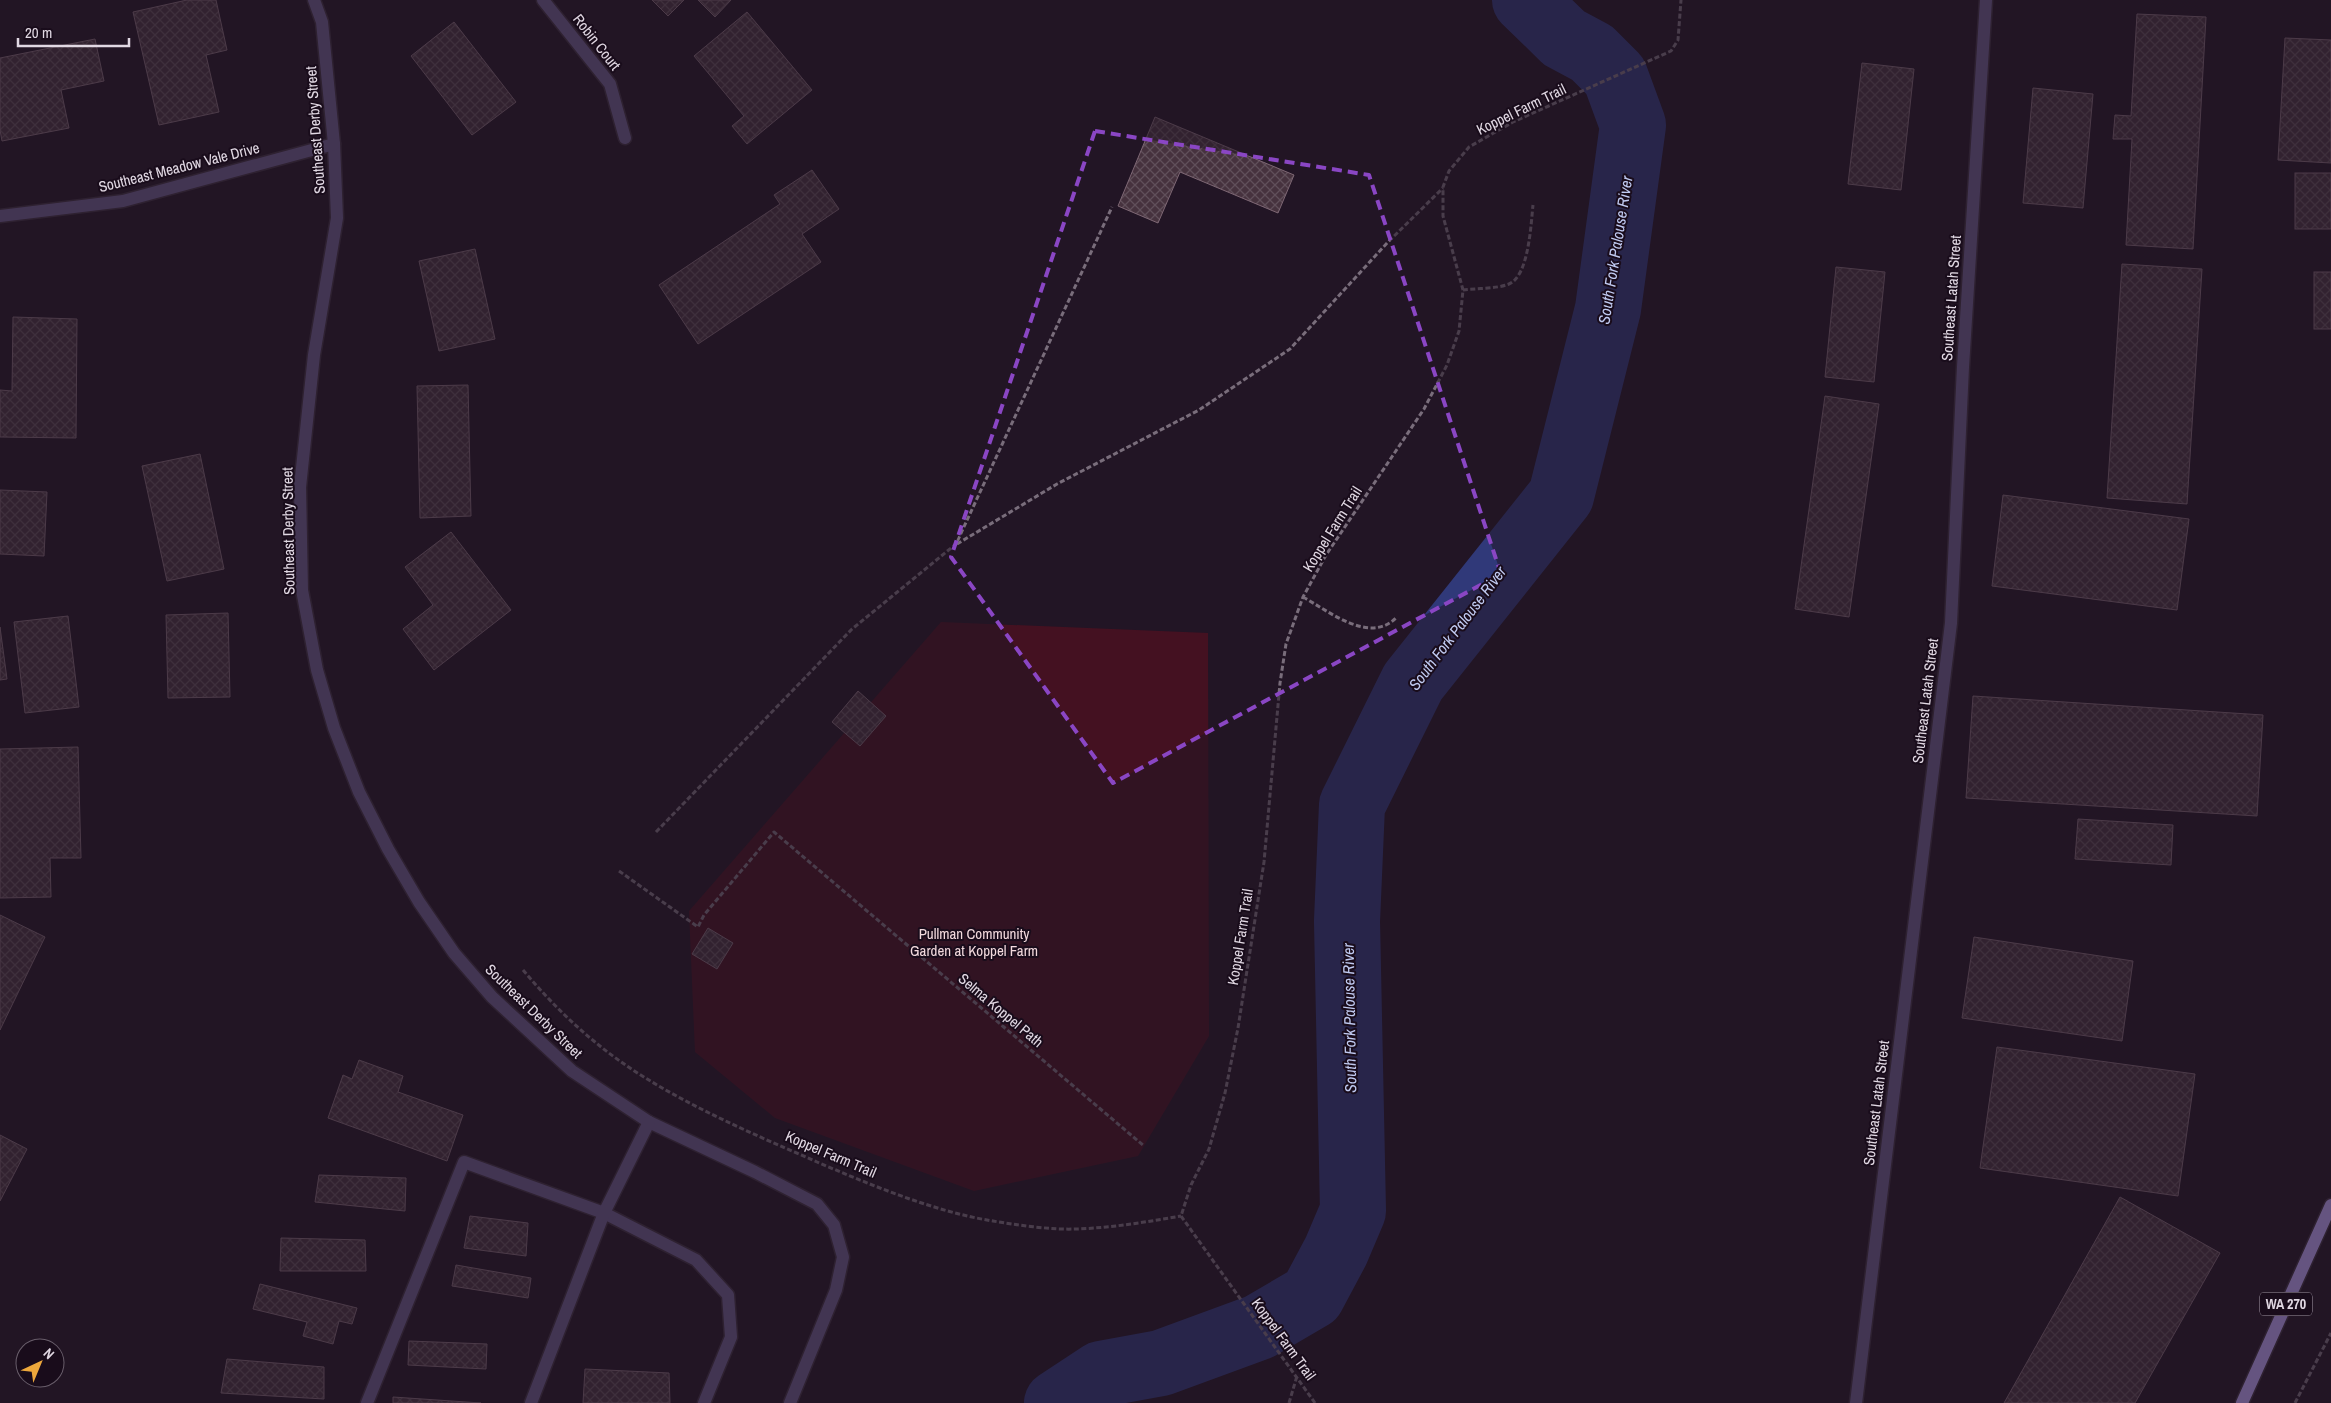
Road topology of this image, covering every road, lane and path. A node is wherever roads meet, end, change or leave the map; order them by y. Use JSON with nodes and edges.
{"nodes":[{"id":1,"x":314,"y":0,"type":"edge"},
{"id":2,"x":543,"y":0,"type":"edge"},
{"id":3,"x":1681,"y":0,"type":"edge"},
{"id":4,"x":1986,"y":0,"type":"edge"},
{"id":5,"x":625,"y":138,"type":"dead end"},
{"id":6,"x":334,"y":144,"type":"junction"},
{"id":7,"x":1443,"y":187,"type":"junction"},
{"id":8,"x":1533,"y":205,"type":"dead end"},
{"id":9,"x":1112,"y":207,"type":"dead end"},
{"id":10,"x":0,"y":216,"type":"edge"},
{"id":11,"x":1463,"y":290,"type":"junction"},
{"id":12,"x":956,"y":544,"type":"junction"},
{"id":13,"x":1303,"y":597,"type":"junction"},
{"id":14,"x":1398,"y":617,"type":"dead end"},
{"id":15,"x":656,"y":832,"type":"dead end"},
{"id":16,"x":618,"y":871,"type":"dead end"},
{"id":17,"x":523,"y":970,"type":"dead end"},
{"id":18,"x":649,"y":1122,"type":"junction"},
{"id":19,"x":1144,"y":1146,"type":"dead end"},
{"id":20,"x":2331,"y":1205,"type":"edge"},
{"id":21,"x":604,"y":1213,"type":"junction"},
{"id":22,"x":1181,"y":1216,"type":"junction"},
{"id":23,"x":2331,"y":1333,"type":"edge"},
{"id":24,"x":1297,"y":1375,"type":"junction"},
{"id":25,"x":367,"y":1403,"type":"edge"},
{"id":26,"x":531,"y":1403,"type":"edge"},
{"id":27,"x":704,"y":1403,"type":"edge"},
{"id":28,"x":790,"y":1403,"type":"edge"},
{"id":29,"x":1289,"y":1403,"type":"edge"},
{"id":30,"x":1315,"y":1403,"type":"edge"},
{"id":31,"x":1856,"y":1403,"type":"edge"},
{"id":32,"x":2242,"y":1403,"type":"edge"},
{"id":33,"x":2295,"y":1403,"type":"edge"}],
"edges":[{"from":1,"to":6,"type":"street","name":"Southeast Derby Street"},
{"from":2,"to":5,"type":"street","name":"Robin Court"},
{"from":3,"to":7,"type":"path","name":"Koppel Farm Trail"},
{"from":4,"to":31,"type":"street","name":"Southeast Latah Street"},
{"from":6,"to":10,"type":"street","name":"Southeast Meadow Vale Drive"},
{"from":6,"to":18,"type":"street","name":"Southeast Derby Street"},
{"from":7,"to":11,"type":"path","name":"Koppel Farm Trail"},
{"from":7,"to":12,"type":"path"},
{"from":8,"to":11,"type":"path"},
{"from":9,"to":12,"type":"path"},
{"from":11,"to":13,"type":"path","name":"Koppel Farm Trail"},
{"from":12,"to":15,"type":"path"},
{"from":13,"to":14,"type":"path"},
{"from":13,"to":22,"type":"path","name":"Koppel Farm Trail"},
{"from":16,"to":19,"type":"path","name":"Selma Koppel Path"},
{"from":17,"to":22,"type":"path","name":"Koppel Farm Trail"},
{"from":18,"to":21,"type":"street"},
{"from":18,"to":28,"type":"street","name":"Southeast Derby Street"},
{"from":20,"to":32,"type":"main road","number":"WA 270"},
{"from":21,"to":25,"type":"street"},
{"from":21,"to":26,"type":"street"},
{"from":21,"to":27,"type":"street"},
{"from":22,"to":24,"type":"path","name":"Koppel Farm Trail"},
{"from":23,"to":33,"type":"path"},
{"from":24,"to":29,"type":"path"},
{"from":24,"to":30,"type":"path","name":"Koppel Farm Trail"}]}
